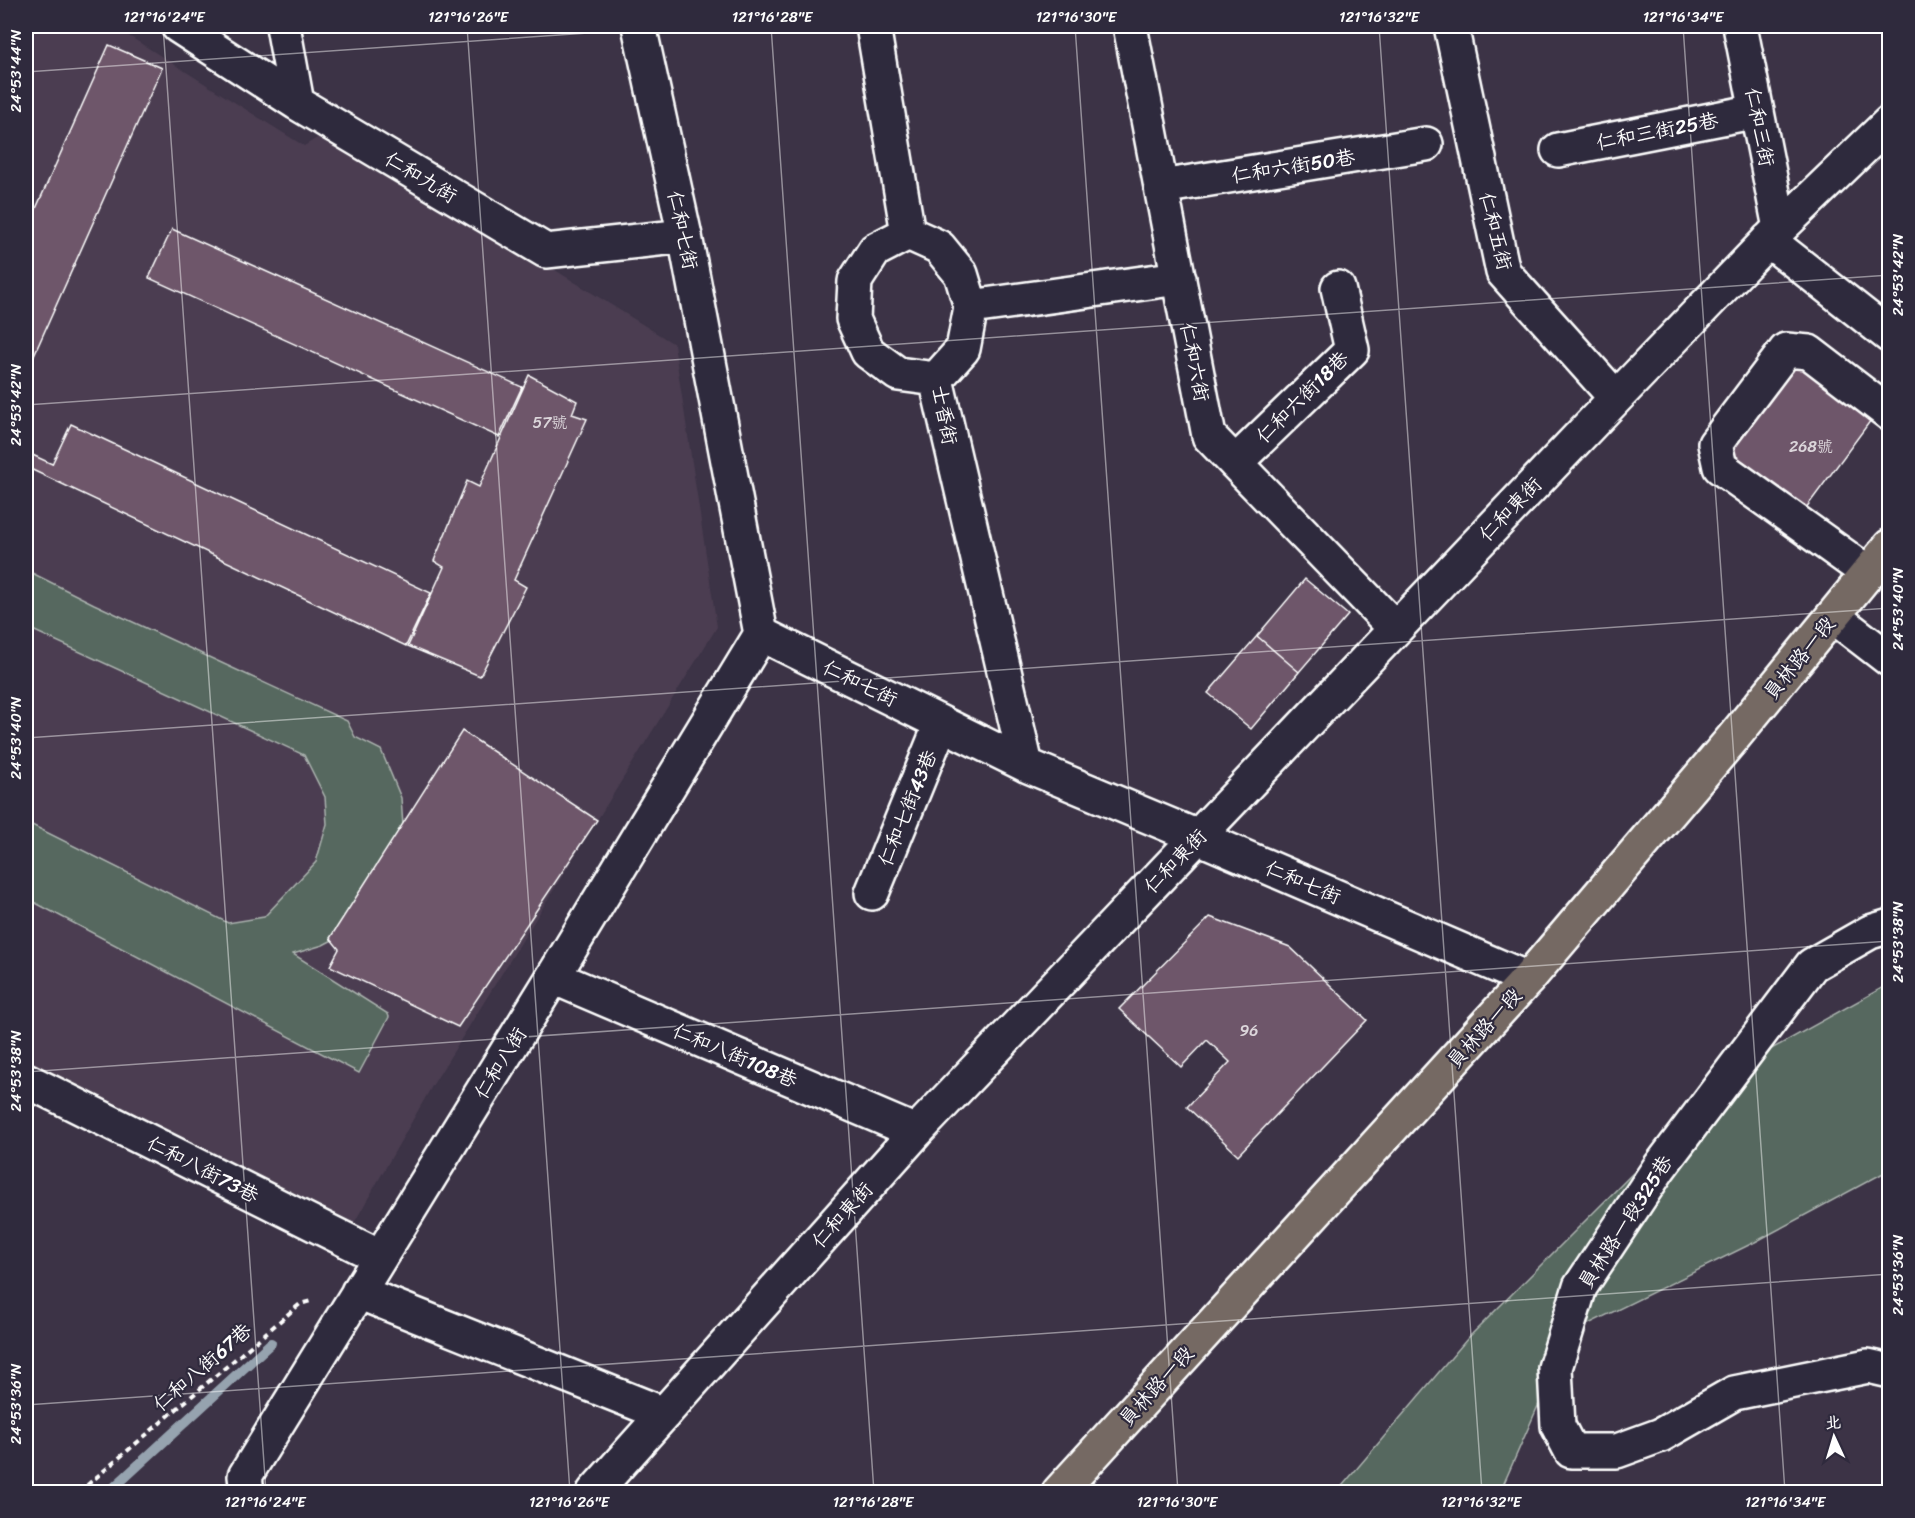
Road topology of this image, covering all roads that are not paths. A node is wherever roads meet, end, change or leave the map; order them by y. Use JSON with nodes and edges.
{"nodes":[{"id":1,"x":178,"y":26,"type":"edge"},
{"id":2,"x":283,"y":26,"type":"edge"},
{"id":3,"x":639,"y":26,"type":"edge"},
{"id":4,"x":873,"y":26,"type":"edge"},
{"id":5,"x":1130,"y":26,"type":"edge"},
{"id":6,"x":1451,"y":26,"type":"edge"},
{"id":7,"x":1740,"y":26,"type":"edge"},
{"id":8,"x":297,"y":103,"type":"junction"},
{"id":9,"x":1757,"y":111,"type":"junction"},
{"id":10,"x":1890,"y":122,"type":"edge"},
{"id":11,"x":1426,"y":144,"type":"dead end"},
{"id":12,"x":1558,"y":150,"type":"dead end"},
{"id":13,"x":1161,"y":187,"type":"junction"},
{"id":14,"x":908,"y":232,"type":"junction"},
{"id":15,"x":1774,"y":234,"type":"junction"},
{"id":16,"x":685,"y":236,"type":"junction"},
{"id":17,"x":1179,"y":278,"type":"junction"},
{"id":18,"x":1338,"y":288,"type":"dead end"},
{"id":19,"x":970,"y":307,"type":"junction"},
{"id":20,"x":1890,"y":336,"type":"edge"},
{"id":21,"x":936,"y":379,"type":"junction"},
{"id":22,"x":1616,"y":398,"type":"junction"},
{"id":23,"x":1890,"y":414,"type":"edge"},
{"id":24,"x":1235,"y":463,"type":"junction"},
{"id":25,"x":1890,"y":546,"type":"edge"},
{"id":26,"x":1868,"y":573,"type":"junction"},
{"id":27,"x":1833,"y":616,"type":"junction"},
{"id":28,"x":1395,"y":628,"type":"junction"},
{"id":29,"x":761,"y":634,"type":"junction"},
{"id":30,"x":1890,"y":660,"type":"edge"},
{"id":31,"x":941,"y":724,"type":"junction"},
{"id":32,"x":1026,"y":765,"type":"junction"},
{"id":33,"x":1198,"y":837,"type":"junction"},
{"id":34,"x":872,"y":893,"type":"dead end"},
{"id":35,"x":1890,"y":926,"type":"edge"},
{"id":36,"x":554,"y":977,"type":"junction"},
{"id":37,"x":1528,"y":979,"type":"junction"},
{"id":38,"x":26,"y":1080,"type":"edge"},
{"id":39,"x":916,"y":1132,"type":"junction"},
{"id":40,"x":380,"y":1257,"type":"junction"},
{"id":41,"x":358,"y":1292,"type":"junction"},
{"id":42,"x":1890,"y":1371,"type":"edge"},
{"id":43,"x":664,"y":1414,"type":"junction"},
{"id":44,"x":247,"y":1492,"type":"edge"},
{"id":45,"x":594,"y":1492,"type":"edge"},
{"id":46,"x":1059,"y":1492,"type":"edge"}],
"edges":[{"from":1,"to":8,"type":"street","name":"仁和九街"},
{"from":2,"to":8,"type":"street"},
{"from":3,"to":16,"type":"street","name":"仁和七街"},
{"from":4,"to":14,"type":"street"},
{"from":5,"to":13,"type":"street","name":"仁和六街"},
{"from":6,"to":22,"type":"street","name":"仁和五街"},
{"from":7,"to":9,"type":"street","name":"仁和三街"},
{"from":8,"to":16,"type":"street","name":"仁和九街"},
{"from":9,"to":12,"type":"street","name":"仁和三街25巷"},
{"from":9,"to":15,"type":"street","name":"仁和三街"},
{"from":10,"to":15,"type":"street","name":"仁和東街"},
{"from":11,"to":13,"type":"street","name":"仁和六街50巷"},
{"from":13,"to":17,"type":"street","name":"仁和六街"},
{"from":14,"to":19,"type":"street","name":"士香街"},
{"from":14,"to":21,"type":"street"},
{"from":15,"to":20,"type":"street"},
{"from":15,"to":22,"type":"street","name":"仁和東街"},
{"from":16,"to":29,"type":"street","name":"仁和七街"},
{"from":17,"to":19,"type":"street"},
{"from":17,"to":24,"type":"street","name":"仁和六街"},
{"from":18,"to":24,"type":"street","name":"仁和六街18巷"},
{"from":19,"to":21,"type":"street","name":"士香街"},
{"from":21,"to":32,"type":"street","name":"士香街"},
{"from":22,"to":28,"type":"street","name":"仁和東街"},
{"from":23,"to":26,"type":"street"},
{"from":24,"to":28,"type":"street","name":"仁和六街"},
{"from":25,"to":26,"type":"main road","name":"員林路一段"},
{"from":26,"to":27,"type":"main road","name":"員林路一段"},
{"from":27,"to":30,"type":"street"},
{"from":27,"to":37,"type":"main road","name":"員林路一段"},
{"from":28,"to":33,"type":"street","name":"仁和東街"},
{"from":29,"to":31,"type":"street","name":"仁和七街"},
{"from":29,"to":36,"type":"street","name":"仁和八街"},
{"from":31,"to":32,"type":"street","name":"仁和七街"},
{"from":31,"to":34,"type":"street","name":"仁和七街43巷"},
{"from":32,"to":33,"type":"street","name":"仁和七街"},
{"from":33,"to":37,"type":"street","name":"仁和七街"},
{"from":33,"to":39,"type":"street","name":"仁和東街"},
{"from":35,"to":42,"type":"street","name":"員林路一段325巷"},
{"from":36,"to":39,"type":"street","name":"仁和八街108巷"},
{"from":36,"to":40,"type":"street","name":"仁和八街"},
{"from":37,"to":46,"type":"main road","name":"員林路一段"},
{"from":38,"to":40,"type":"street","name":"仁和八街73巷"},
{"from":39,"to":43,"type":"street","name":"仁和東街"},
{"from":40,"to":41,"type":"street","name":"仁和八街"},
{"from":41,"to":43,"type":"street"},
{"from":41,"to":44,"type":"street","name":"仁和八街"},
{"from":43,"to":45,"type":"street","name":"仁和東街"}]}
